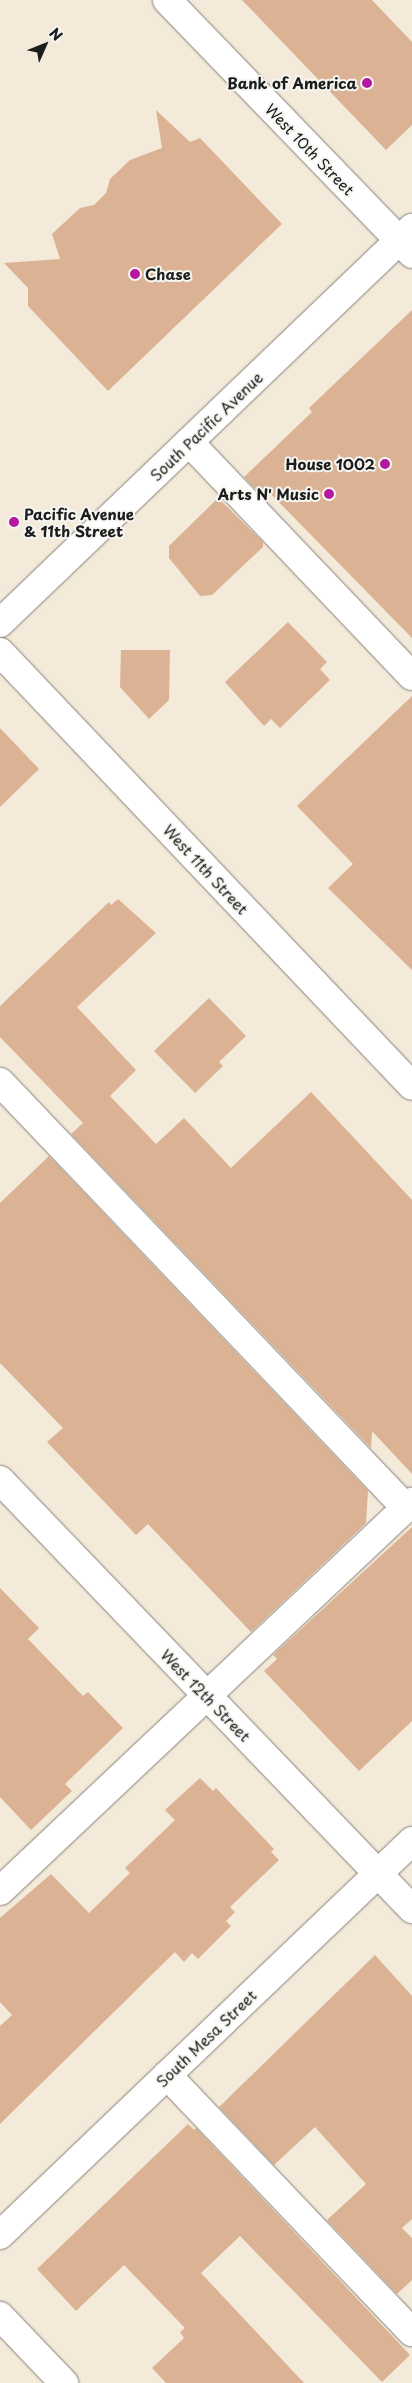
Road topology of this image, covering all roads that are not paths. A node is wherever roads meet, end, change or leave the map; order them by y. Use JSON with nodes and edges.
{"nodes":[{"id":1,"x":167,"y":0,"type":"edge"},
{"id":2,"x":408,"y":241,"type":"edge"},
{"id":3,"x":189,"y":442,"type":"junction"},
{"id":4,"x":0,"y":623,"type":"edge"},
{"id":5,"x":0,"y":652,"type":"edge"},
{"id":6,"x":412,"y":676,"type":"edge"},
{"id":7,"x":0,"y":1082,"type":"edge"},
{"id":8,"x":412,"y":1086,"type":"edge"},
{"id":9,"x":0,"y":1480,"type":"edge"},
{"id":10,"x":409,"y":1505,"type":"edge"},
{"id":11,"x":208,"y":1697,"type":"junction"},
{"id":12,"x":412,"y":1841,"type":"edge"},
{"id":13,"x":378,"y":1874,"type":"junction"},
{"id":14,"x":0,"y":1891,"type":"edge"},
{"id":15,"x":412,"y":1909,"type":"edge"},
{"id":16,"x":167,"y":2075,"type":"junction"},
{"id":17,"x":0,"y":2235,"type":"edge"},
{"id":18,"x":0,"y":2316,"type":"edge"},
{"id":19,"x":412,"y":2332,"type":"edge"},
{"id":20,"x":64,"y":2383,"type":"edge"}],
"edges":[{"from":1,"to":2,"type":"street","name":"West 10th Street"},
{"from":2,"to":3,"type":"street","name":"South Pacific Avenue"},
{"from":3,"to":4,"type":"street","name":"South Pacific Avenue"},
{"from":3,"to":6,"type":"street"},
{"from":5,"to":8,"type":"street","name":"West 11th Street"},
{"from":7,"to":10,"type":"street"},
{"from":9,"to":11,"type":"street","name":"West 12th Street"},
{"from":10,"to":11,"type":"street"},
{"from":11,"to":13,"type":"street","name":"West 12th Street"},
{"from":11,"to":14,"type":"street"},
{"from":12,"to":13,"type":"street","name":"South Mesa Street"},
{"from":13,"to":15,"type":"street","name":"West 12th Street"},
{"from":13,"to":16,"type":"street","name":"South Mesa Street"},
{"from":16,"to":17,"type":"street","name":"South Mesa Street"},
{"from":16,"to":19,"type":"street"},
{"from":18,"to":20,"type":"street"}]}
